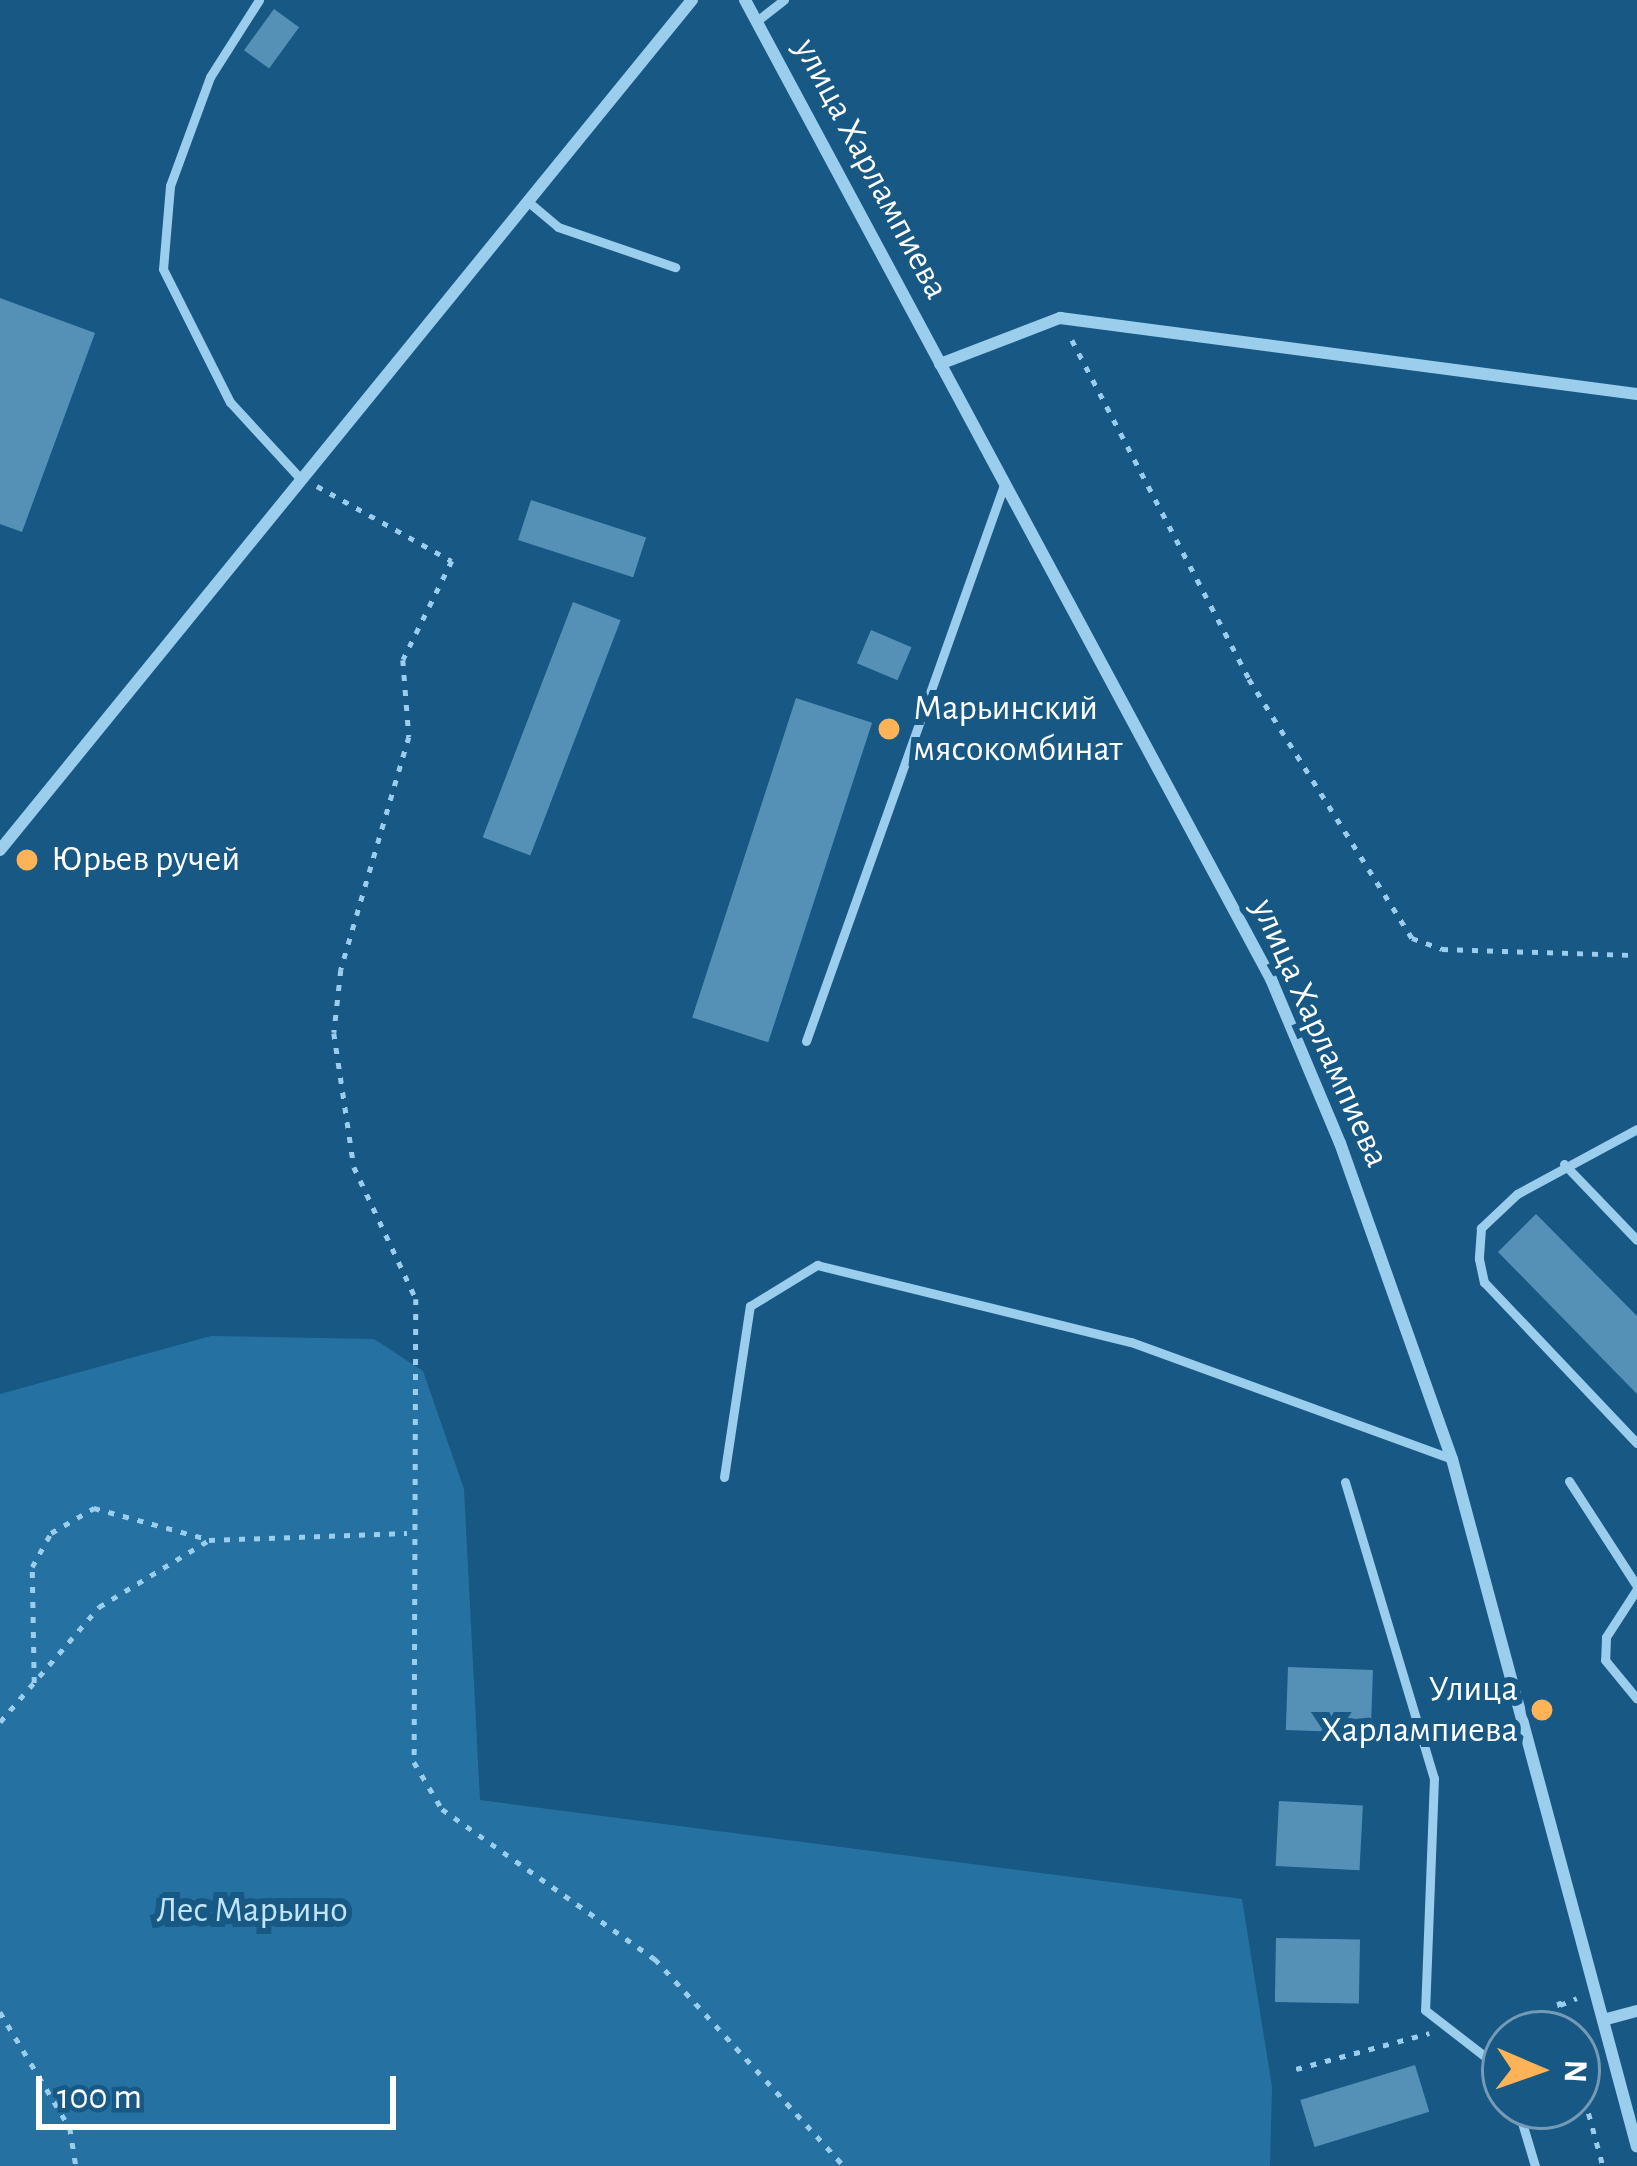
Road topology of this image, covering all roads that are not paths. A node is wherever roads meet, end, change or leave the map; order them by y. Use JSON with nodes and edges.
{"nodes":[{"id":1,"x":260,"y":0,"type":"edge"},
{"id":2,"x":692,"y":0,"type":"edge"},
{"id":3,"x":745,"y":0,"type":"edge"},
{"id":4,"x":784,"y":0,"type":"edge"},
{"id":5,"x":758,"y":20,"type":"junction"},
{"id":6,"x":532,"y":205,"type":"junction"},
{"id":7,"x":675,"y":267,"type":"dead end"},
{"id":8,"x":940,"y":364,"type":"junction"},
{"id":9,"x":1637,"y":394,"type":"edge"},
{"id":10,"x":298,"y":476,"type":"junction"},
{"id":11,"x":1005,"y":482,"type":"junction"},
{"id":12,"x":0,"y":850,"type":"edge"},
{"id":13,"x":806,"y":1040,"type":"dead end"},
{"id":14,"x":1637,"y":1129,"type":"edge"},
{"id":15,"x":1564,"y":1164,"type":"junction"},
{"id":16,"x":1637,"y":1240,"type":"edge"},
{"id":17,"x":1637,"y":1443,"type":"edge"},
{"id":18,"x":1452,"y":1459,"type":"junction"},
{"id":19,"x":724,"y":1477,"type":"dead end"},
{"id":20,"x":1569,"y":1481,"type":"dead end"},
{"id":21,"x":1345,"y":1482,"type":"dead end"},
{"id":22,"x":1637,"y":1588,"type":"edge"},
{"id":23,"x":1637,"y":1699,"type":"edge"},
{"id":24,"x":1637,"y":2011,"type":"edge"},
{"id":25,"x":1604,"y":2020,"type":"junction"},
{"id":26,"x":1481,"y":2054,"type":"edge"},
{"id":27,"x":1524,"y":2130,"type":"edge"},
{"id":28,"x":1637,"y":2147,"type":"edge"},
{"id":29,"x":1535,"y":2166,"type":"edge"}],
"edges":[{"from":1,"to":10,"type":"lane"},
{"from":2,"to":6,"type":"street"},
{"from":3,"to":5,"type":"street","name":"улица Харлампиева"},
{"from":4,"to":5,"type":"lane"},
{"from":5,"to":8,"type":"street","name":"улица Харлампиева"},
{"from":6,"to":7,"type":"lane"},
{"from":6,"to":10,"type":"street"},
{"from":8,"to":9,"type":"street"},
{"from":8,"to":11,"type":"street","name":"улица Харлампиева"},
{"from":10,"to":12,"type":"street"},
{"from":11,"to":13,"type":"lane"},
{"from":11,"to":18,"type":"street","name":"улица Харлампиева"},
{"from":14,"to":15,"type":"lane"},
{"from":15,"to":16,"type":"lane"},
{"from":15,"to":17,"type":"lane"},
{"from":18,"to":19,"type":"lane"},
{"from":18,"to":25,"type":"street","name":"улица Харлампиева"},
{"from":20,"to":22,"type":"lane"},
{"from":21,"to":26,"type":"lane"},
{"from":22,"to":23,"type":"lane"},
{"from":24,"to":25,"type":"street"},
{"from":25,"to":28,"type":"street","name":"улица Харлампиева"},
{"from":27,"to":29,"type":"lane"}]}
